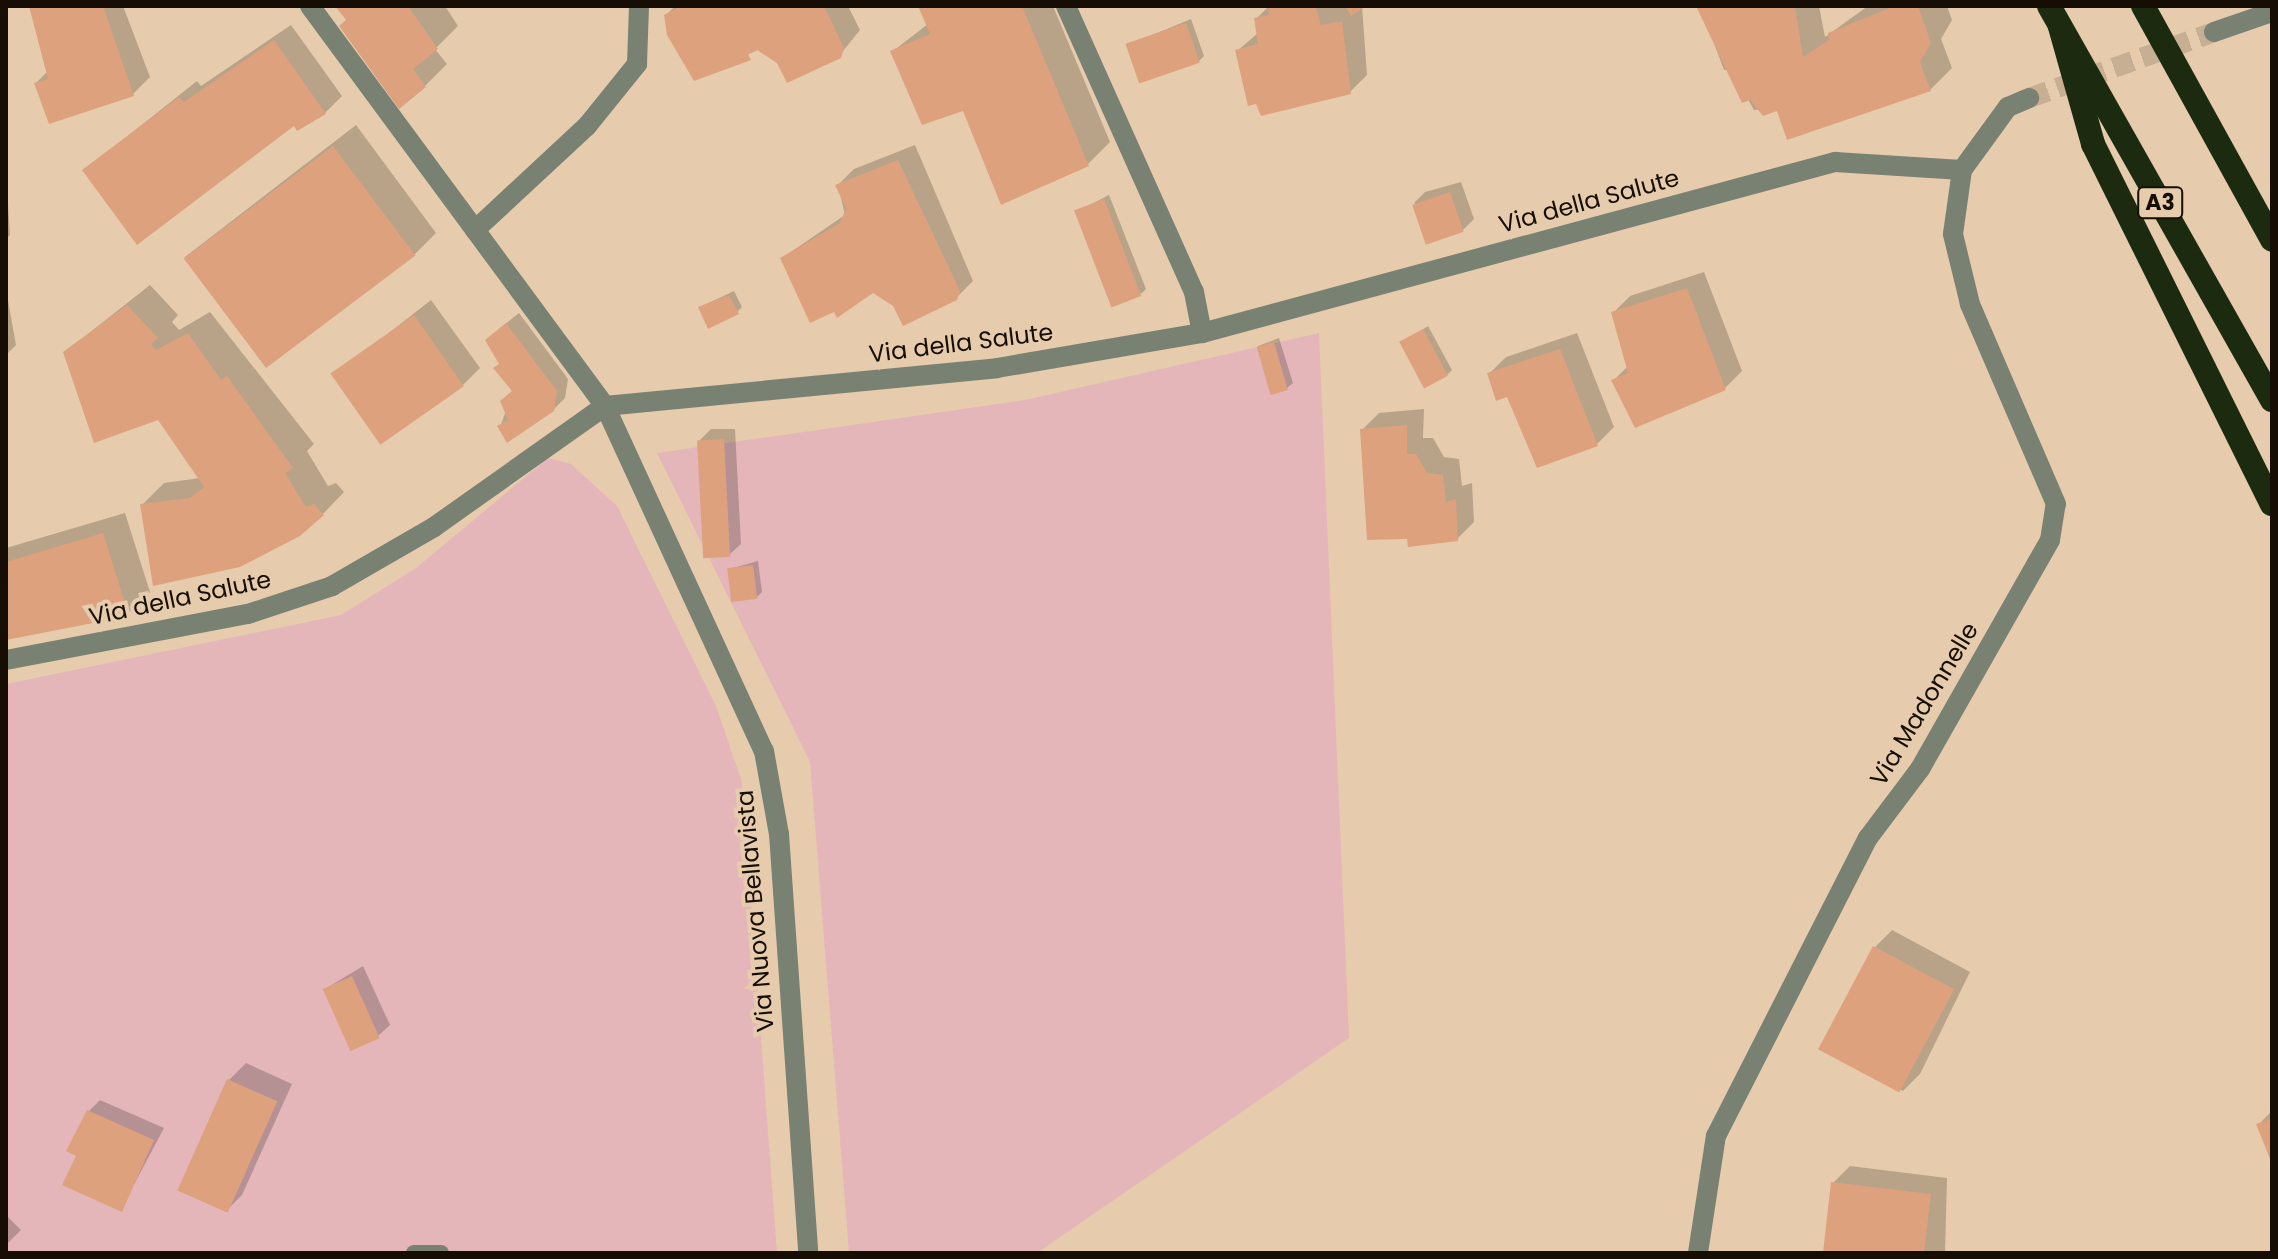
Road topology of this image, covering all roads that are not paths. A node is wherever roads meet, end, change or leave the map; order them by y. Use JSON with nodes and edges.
{"nodes":[{"id":1,"x":310,"y":6,"type":"edge"},
{"id":2,"x":639,"y":6,"type":"edge"},
{"id":3,"x":1066,"y":6,"type":"edge"},
{"id":4,"x":2143,"y":6,"type":"edge"},
{"id":5,"x":2272,"y":12,"type":"edge"},
{"id":6,"x":2055,"y":16,"type":"edge"},
{"id":7,"x":2214,"y":32,"type":"tunnel mouth"},
{"id":8,"x":2029,"y":98,"type":"tunnel mouth"},
{"id":9,"x":1962,"y":170,"type":"junction"},
{"id":10,"x":475,"y":230,"type":"junction"},
{"id":11,"x":2272,"y":240,"type":"edge"},
{"id":12,"x":1202,"y":333,"type":"junction"},
{"id":13,"x":2272,"y":400,"type":"edge"},
{"id":14,"x":605,"y":406,"type":"junction"},
{"id":15,"x":2272,"y":504,"type":"edge"},
{"id":16,"x":6,"y":660,"type":"edge"},
{"id":17,"x":414,"y":1253,"type":"edge"},
{"id":18,"x":441,"y":1253,"type":"edge"},
{"id":19,"x":808,"y":1253,"type":"edge"},
{"id":20,"x":1698,"y":1253,"type":"edge"}],
"edges":[{"from":1,"to":10,"type":"street","name":"Via Nuova Bellavista"},
{"from":2,"to":10,"type":"street"},
{"from":3,"to":12,"type":"street"},
{"from":4,"to":11,"type":"highway"},
{"from":5,"to":7,"type":"street"},
{"from":6,"to":13,"type":"highway","number":"A3"},
{"from":6,"to":15,"type":"highway"},
{"from":8,"to":9,"type":"street"},
{"from":9,"to":12,"type":"street","name":"Via della Salute"},
{"from":9,"to":20,"type":"street","name":"Via Madonnelle"},
{"from":10,"to":14,"type":"street","name":"Via Nuova Bellavista"},
{"from":12,"to":14,"type":"street","name":"Via della Salute"},
{"from":14,"to":16,"type":"street","name":"Via della Salute"},
{"from":14,"to":19,"type":"street","name":"Via Nuova Bellavista"},
{"from":17,"to":18,"type":"lane"}]}
